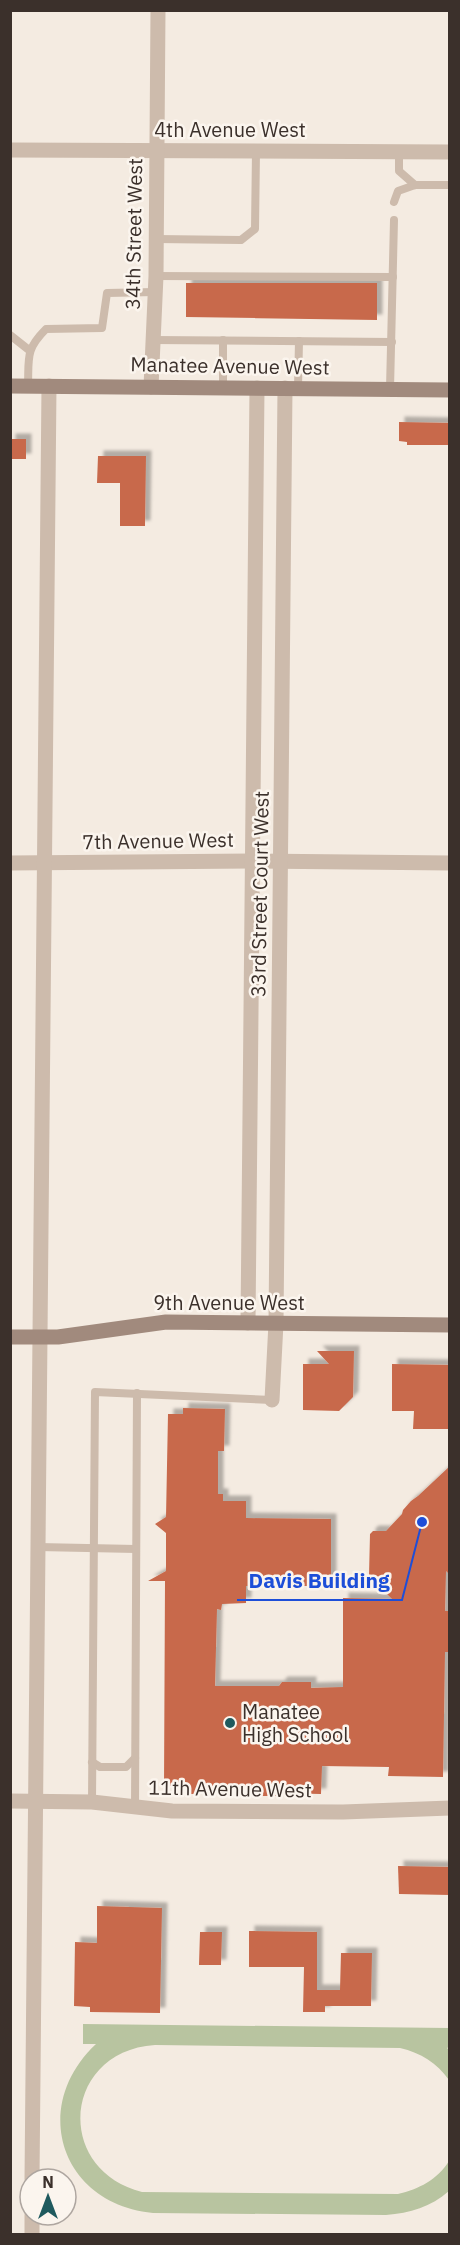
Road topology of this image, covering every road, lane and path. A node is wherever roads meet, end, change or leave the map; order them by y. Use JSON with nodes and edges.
{"nodes":[{"id":1,"x":158,"y":10,"type":"edge"},
{"id":2,"x":10,"y":150,"type":"edge"},
{"id":3,"x":156,"y":151,"type":"junction"},
{"id":4,"x":256,"y":151,"type":"junction"},
{"id":5,"x":399,"y":152,"type":"junction"},
{"id":6,"x":450,"y":152,"type":"edge"},
{"id":7,"x":415,"y":185,"type":"junction"},
{"id":8,"x":450,"y":185,"type":"edge"},
{"id":9,"x":394,"y":202,"type":"dead end"},
{"id":10,"x":394,"y":220,"type":"dead end"},
{"id":11,"x":156,"y":239,"type":"junction"},
{"id":12,"x":156,"y":276,"type":"junction"},
{"id":13,"x":393,"y":277,"type":"junction"},
{"id":14,"x":155,"y":292,"type":"junction"},
{"id":15,"x":10,"y":335,"type":"edge"},
{"id":16,"x":153,"y":340,"type":"junction"},
{"id":17,"x":223,"y":340,"type":"junction"},
{"id":18,"x":299,"y":341,"type":"junction"},
{"id":19,"x":392,"y":342,"type":"junction"},
{"id":20,"x":29,"y":350,"type":"junction"},
{"id":21,"x":10,"y":386,"type":"edge"},
{"id":22,"x":28,"y":386,"type":"junction"},
{"id":23,"x":49,"y":386,"type":"junction"},
{"id":24,"x":151,"y":387,"type":"junction"},
{"id":25,"x":223,"y":387,"type":"junction"},
{"id":26,"x":257,"y":388,"type":"junction"},
{"id":27,"x":292,"y":388,"type":"junction"},
{"id":28,"x":390,"y":389,"type":"junction"},
{"id":29,"x":450,"y":390,"type":"edge"},
{"id":30,"x":252,"y":861,"type":"junction"},
{"id":31,"x":10,"y":862,"type":"edge"},
{"id":32,"x":282,"y":862,"type":"junction"},
{"id":33,"x":46,"y":863,"type":"junction"},
{"id":34,"x":450,"y":863,"type":"edge"},
{"id":35,"x":248,"y":1323,"type":"junction"},
{"id":36,"x":276,"y":1323,"type":"junction"},
{"id":37,"x":450,"y":1325,"type":"edge"},
{"id":38,"x":10,"y":1337,"type":"edge"},
{"id":39,"x":40,"y":1337,"type":"junction"},
{"id":40,"x":137,"y":1393,"type":"junction"},
{"id":41,"x":272,"y":1400,"type":"joint"},
{"id":42,"x":38,"y":1547,"type":"junction"},
{"id":43,"x":94,"y":1548,"type":"junction"},
{"id":44,"x":136,"y":1549,"type":"junction"},
{"id":45,"x":135,"y":1758,"type":"junction"},
{"id":46,"x":92,"y":1762,"type":"junction"},
{"id":47,"x":10,"y":1801,"type":"edge"},
{"id":48,"x":36,"y":1802,"type":"junction"},
{"id":49,"x":92,"y":1802,"type":"junction"},
{"id":50,"x":135,"y":1808,"type":"junction"},
{"id":51,"x":450,"y":1808,"type":"edge"},
{"id":52,"x":32,"y":2167,"type":"edge"}],
"edges":[{"from":1,"to":3,"type":"street","name":"34th Street West"},
{"from":2,"to":3,"type":"street","name":"4th Avenue West"},
{"from":3,"to":4,"type":"street","name":"4th Avenue West"},
{"from":3,"to":11,"type":"street","name":"34th Street West"},
{"from":4,"to":5,"type":"street","name":"4th Avenue West"},
{"from":4,"to":11,"type":"lane"},
{"from":5,"to":6,"type":"street","name":"4th Avenue West"},
{"from":5,"to":7,"type":"lane"},
{"from":7,"to":8,"type":"lane"},
{"from":7,"to":9,"type":"lane"},
{"from":10,"to":13,"type":"lane"},
{"from":11,"to":12,"type":"street","name":"34th Street West"},
{"from":12,"to":13,"type":"lane"},
{"from":12,"to":14,"type":"street","name":"34th Street West"},
{"from":13,"to":19,"type":"lane"},
{"from":14,"to":16,"type":"street","name":"34th Street West"},
{"from":14,"to":20,"type":"lane"},
{"from":15,"to":20,"type":"lane"},
{"from":16,"to":17,"type":"lane"},
{"from":16,"to":24,"type":"street","name":"34th Street West"},
{"from":17,"to":18,"type":"lane"},
{"from":17,"to":25,"type":"lane"},
{"from":18,"to":19,"type":"lane"},
{"from":18,"to":27,"type":"lane"},
{"from":19,"to":28,"type":"lane"},
{"from":20,"to":22,"type":"lane"},
{"from":21,"to":22,"type":"street","name":"Manatee Avenue West"},
{"from":22,"to":23,"type":"street","name":"Manatee Avenue West"},
{"from":23,"to":24,"type":"street","name":"Manatee Avenue West"},
{"from":23,"to":33,"type":"street"},
{"from":24,"to":25,"type":"street","name":"Manatee Avenue West"},
{"from":25,"to":26,"type":"street","name":"Manatee Avenue West"},
{"from":26,"to":27,"type":"street","name":"Manatee Avenue West"},
{"from":26,"to":30,"type":"street","name":"33rd Street Court West"},
{"from":27,"to":28,"type":"street","name":"Manatee Avenue West"},
{"from":27,"to":32,"type":"street","name":"33rd Street Court West"},
{"from":28,"to":29,"type":"street","name":"Manatee Avenue West"},
{"from":30,"to":32,"type":"street","name":"7th Avenue West"},
{"from":30,"to":33,"type":"street","name":"7th Avenue West"},
{"from":30,"to":35,"type":"street","name":"33rd Street Court West"},
{"from":31,"to":33,"type":"street","name":"7th Avenue West"},
{"from":32,"to":34,"type":"street","name":"7th Avenue West"},
{"from":32,"to":36,"type":"street","name":"33rd Street Court West"},
{"from":33,"to":39,"type":"street"},
{"from":35,"to":36,"type":"street","name":"9th Avenue West"},
{"from":35,"to":39,"type":"street","name":"9th Avenue West"},
{"from":36,"to":37,"type":"street","name":"9th Avenue West"},
{"from":36,"to":41,"type":"street","name":"33rd Street Court West"},
{"from":38,"to":39,"type":"street","name":"9th Avenue West"},
{"from":39,"to":42,"type":"street"},
{"from":40,"to":41,"type":"lane"},
{"from":40,"to":43,"type":"lane"},
{"from":40,"to":44,"type":"lane"},
{"from":42,"to":43,"type":"lane"},
{"from":42,"to":48,"type":"street"},
{"from":43,"to":44,"type":"lane"},
{"from":43,"to":46,"type":"lane"},
{"from":44,"to":45,"type":"lane"},
{"from":45,"to":46,"type":"lane"},
{"from":45,"to":50,"type":"lane"},
{"from":46,"to":49,"type":"lane"},
{"from":47,"to":48,"type":"street","name":"11th Avenue West"},
{"from":48,"to":49,"type":"street","name":"11th Avenue West"},
{"from":48,"to":52,"type":"street"},
{"from":49,"to":50,"type":"street","name":"11th Avenue West"},
{"from":50,"to":51,"type":"street","name":"11th Avenue West"}]}
